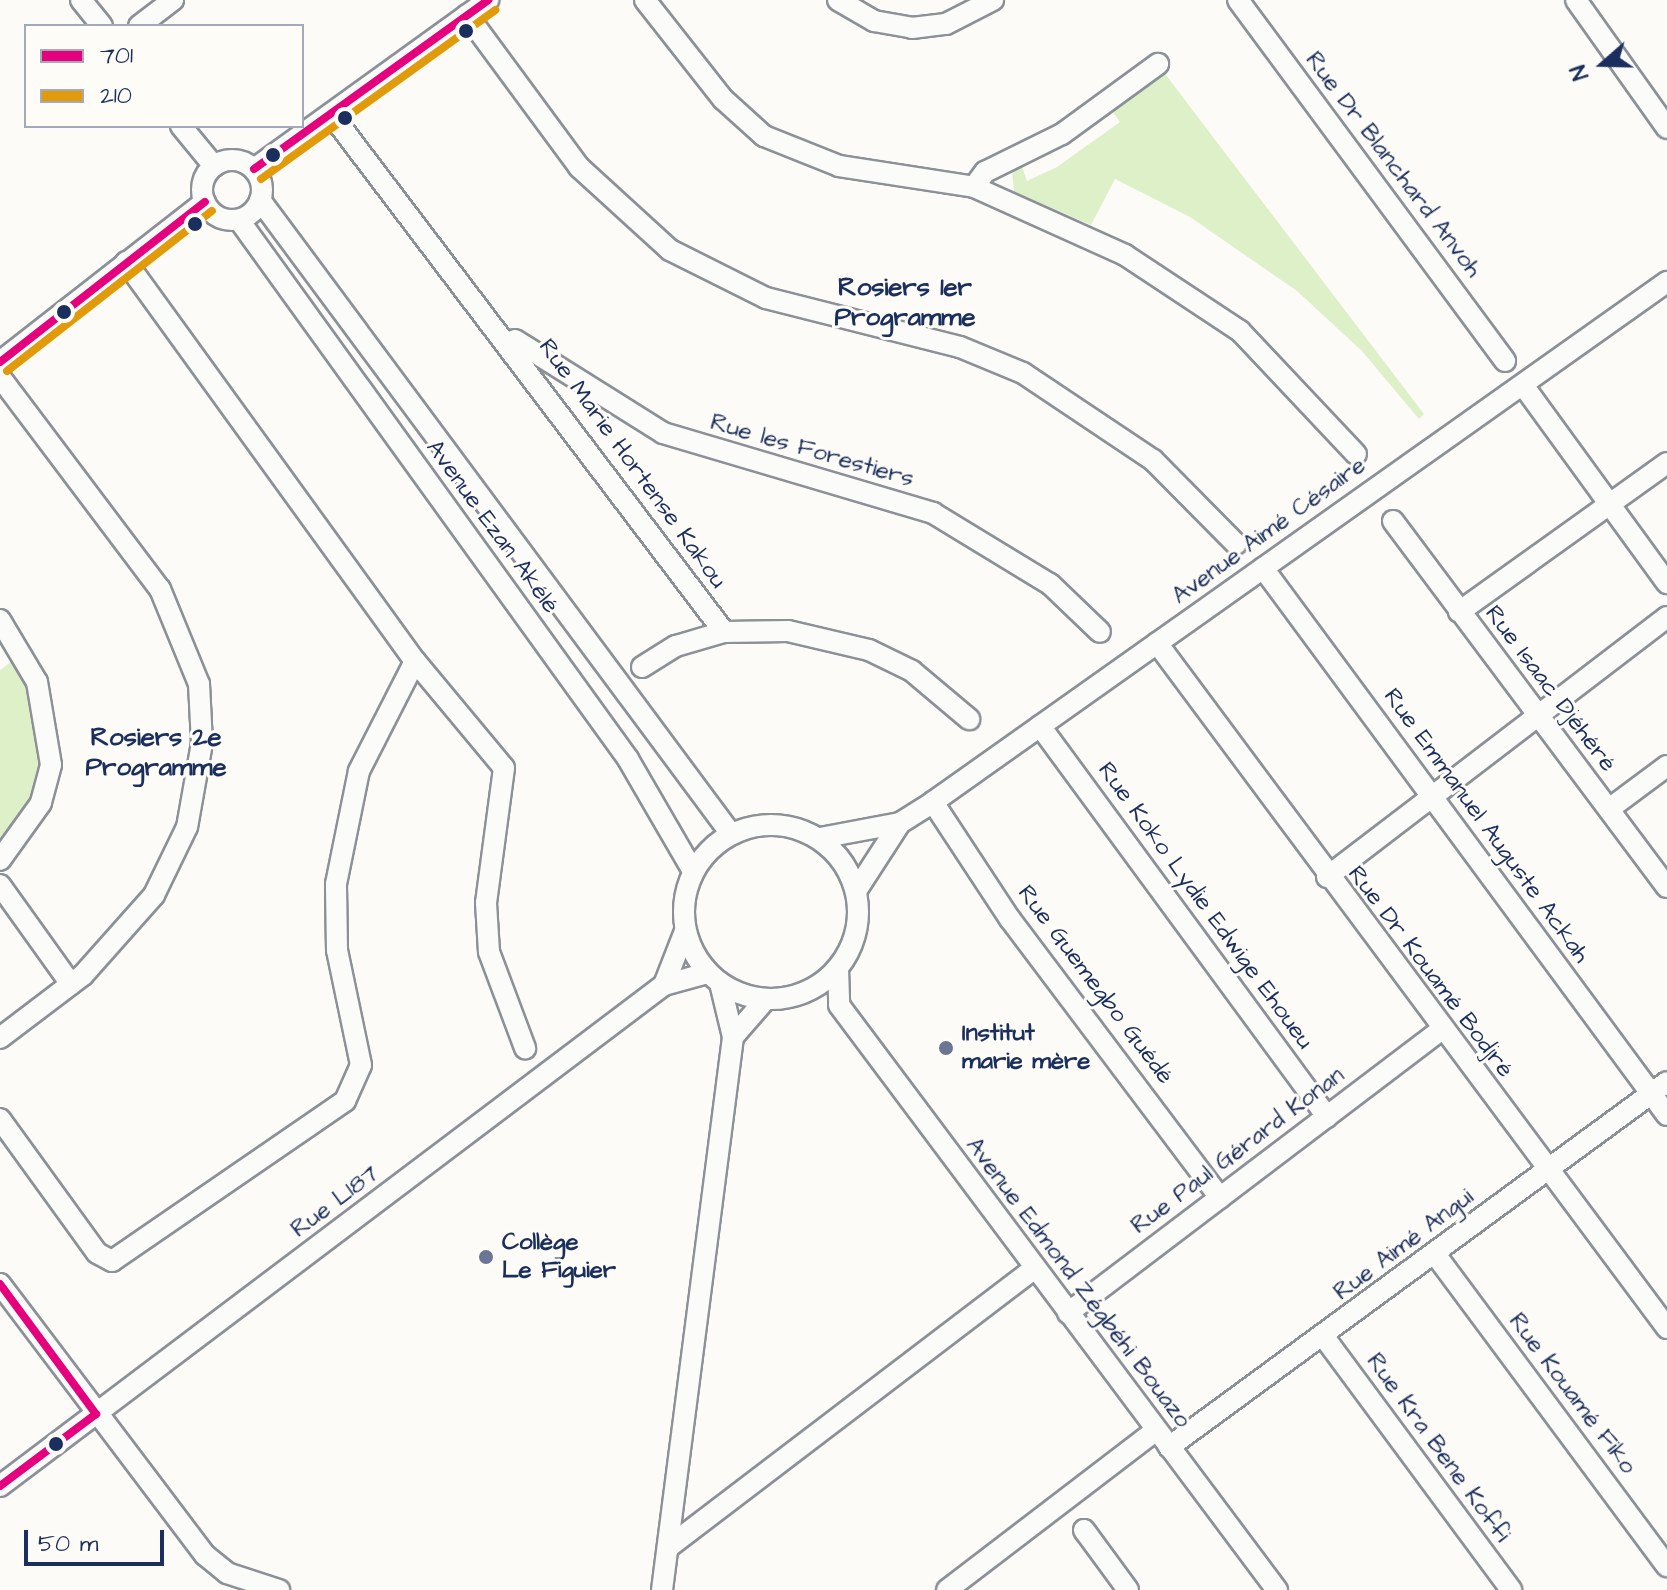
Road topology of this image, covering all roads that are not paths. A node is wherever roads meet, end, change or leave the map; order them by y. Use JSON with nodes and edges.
{"nodes":[{"id":1,"x":81,"y":0,"type":"edge"},
{"id":2,"x":173,"y":0,"type":"edge"},
{"id":3,"x":488,"y":0,"type":"edge"},
{"id":4,"x":645,"y":0,"type":"edge"},
{"id":5,"x":838,"y":0,"type":"edge"},
{"id":6,"x":993,"y":0,"type":"edge"},
{"id":7,"x":1576,"y":0,"type":"edge"},
{"id":8,"x":1245,"y":2,"type":"edge"},
{"id":9,"x":467,"y":15,"type":"junction"},
{"id":10,"x":100,"y":24,"type":"edge"},
{"id":11,"x":142,"y":24,"type":"edge"},
{"id":12,"x":1158,"y":64,"type":"dead end"},
{"id":13,"x":331,"y":114,"type":"junction"},
{"id":14,"x":183,"y":128,"type":"edge"},
{"id":15,"x":1667,"y":128,"type":"edge"},
{"id":16,"x":214,"y":166,"type":"junction"},
{"id":17,"x":254,"y":169,"type":"junction"},
{"id":18,"x":974,"y":187,"type":"junction"},
{"id":19,"x":260,"y":200,"type":"junction"},
{"id":20,"x":205,"y":202,"type":"junction"},
{"id":21,"x":239,"y":220,"type":"junction"},
{"id":22,"x":126,"y":262,"type":"junction"},
{"id":23,"x":1667,"y":282,"type":"edge"},
{"id":24,"x":501,"y":330,"type":"junction"},
{"id":25,"x":1505,"y":361,"type":"dead end"},
{"id":26,"x":0,"y":362,"type":"edge"},
{"id":27,"x":0,"y":377,"type":"edge"},
{"id":28,"x":1523,"y":385,"type":"junction"},
{"id":29,"x":1356,"y":454,"type":"dead end"},
{"id":30,"x":1667,"y":463,"type":"edge"},
{"id":31,"x":1610,"y":505,"type":"junction"},
{"id":32,"x":1393,"y":521,"type":"dead end"},
{"id":33,"x":1236,"y":544,"type":"dead end"},
{"id":34,"x":1263,"y":568,"type":"junction"},
{"id":35,"x":1667,"y":583,"type":"edge"},
{"id":36,"x":1459,"y":612,"type":"junction"},
{"id":37,"x":1667,"y":617,"type":"edge"},
{"id":38,"x":0,"y":620,"type":"edge"},
{"id":39,"x":724,"y":632,"type":"junction"},
{"id":40,"x":1100,"y":632,"type":"dead end"},
{"id":41,"x":1157,"y":643,"type":"junction"},
{"id":42,"x":415,"y":661,"type":"junction"},
{"id":43,"x":642,"y":667,"type":"dead end"},
{"id":44,"x":1537,"y":717,"type":"junction"},
{"id":45,"x":969,"y":719,"type":"dead end"},
{"id":46,"x":1040,"y":726,"type":"junction"},
{"id":47,"x":1667,"y":766,"type":"edge"},
{"id":48,"x":1433,"y":798,"type":"junction"},
{"id":49,"x":933,"y":802,"type":"junction"},
{"id":50,"x":1609,"y":809,"type":"junction"},
{"id":51,"x":900,"y":823,"type":"junction"},
{"id":52,"x":731,"y":834,"type":"junction"},
{"id":53,"x":820,"y":838,"type":"junction"},
{"id":54,"x":0,"y":860,"type":"edge"},
{"id":55,"x":693,"y":871,"type":"junction"},
{"id":56,"x":1327,"y":877,"type":"junction"},
{"id":57,"x":0,"y":885,"type":"edge"},
{"id":58,"x":1667,"y":887,"type":"edge"},
{"id":59,"x":856,"y":891,"type":"junction"},
{"id":60,"x":685,"y":931,"type":"junction"},
{"id":61,"x":838,"y":969,"type":"junction"},
{"id":62,"x":714,"y":978,"type":"junction"},
{"id":63,"x":71,"y":984,"type":"junction"},
{"id":64,"x":664,"y":985,"type":"junction"},
{"id":65,"x":797,"y":996,"type":"junction"},
{"id":66,"x":766,"y":999,"type":"junction"},
{"id":67,"x":839,"y":1005,"type":"junction"},
{"id":68,"x":1440,"y":1031,"type":"junction"},
{"id":69,"x":733,"y":1037,"type":"junction"},
{"id":70,"x":0,"y":1038,"type":"edge"},
{"id":71,"x":525,"y":1048,"type":"dead end"},
{"id":72,"x":1659,"y":1088,"type":"edge"},
{"id":73,"x":1667,"y":1115,"type":"edge"},
{"id":74,"x":1327,"y":1117,"type":"junction"},
{"id":75,"x":0,"y":1119,"type":"edge"},
{"id":76,"x":1547,"y":1170,"type":"junction"},
{"id":77,"x":1220,"y":1198,"type":"junction"},
{"id":78,"x":1435,"y":1254,"type":"junction"},
{"id":79,"x":1033,"y":1269,"type":"junction"},
{"id":80,"x":0,"y":1284,"type":"edge"},
{"id":81,"x":1068,"y":1313,"type":"junction"},
{"id":82,"x":1667,"y":1328,"type":"edge"},
{"id":83,"x":1324,"y":1337,"type":"junction"},
{"id":84,"x":96,"y":1414,"type":"junction"},
{"id":85,"x":1156,"y":1430,"type":"junction"},
{"id":86,"x":1169,"y":1447,"type":"junction"},
{"id":87,"x":0,"y":1486,"type":"edge"},
{"id":88,"x":1084,"y":1530,"type":"dead end"},
{"id":89,"x":670,"y":1546,"type":"junction"},
{"id":90,"x":1667,"y":1566,"type":"edge"},
{"id":91,"x":279,"y":1590,"type":"edge"},
{"id":92,"x":662,"y":1590,"type":"edge"},
{"id":93,"x":947,"y":1590,"type":"edge"},
{"id":94,"x":1128,"y":1590,"type":"edge"},
{"id":95,"x":1277,"y":1590,"type":"edge"},
{"id":96,"x":1511,"y":1590,"type":"edge"}],
"edges":[{"from":1,"to":10,"type":"street"},
{"from":2,"to":11,"type":"street"},
{"from":3,"to":9,"type":"street"},
{"from":4,"to":18,"type":"street"},
{"from":5,"to":6,"type":"street"},
{"from":7,"to":15,"type":"street"},
{"from":8,"to":25,"type":"street","name":"Rue Dr Blanchard Anvoh"},
{"from":9,"to":13,"type":"street"},
{"from":9,"to":33,"type":"street"},
{"from":12,"to":18,"type":"street"},
{"from":13,"to":17,"type":"street"},
{"from":13,"to":24,"type":"street","name":"Rue Marie Hortense Kakou"},
{"from":14,"to":16,"type":"street"},
{"from":16,"to":17,"type":"street"},
{"from":16,"to":20,"type":"street"},
{"from":17,"to":19,"type":"street"},
{"from":18,"to":29,"type":"street"},
{"from":19,"to":21,"type":"street"},
{"from":19,"to":52,"type":"street","name":"Avenue Ezan Akélé"},
{"from":20,"to":21,"type":"street"},
{"from":20,"to":22,"type":"street"},
{"from":21,"to":55,"type":"street","name":"Avenue Ezan Akélé"},
{"from":22,"to":26,"type":"street"},
{"from":22,"to":42,"type":"street"},
{"from":23,"to":28,"type":"street","name":"Avenue Aimé Césaire"},
{"from":24,"to":39,"type":"street","name":"Rue Marie Hortense Kakou"},
{"from":24,"to":40,"type":"street","name":"Rue les Forestiers"},
{"from":27,"to":63,"type":"street"},
{"from":28,"to":31,"type":"street"},
{"from":28,"to":34,"type":"street","name":"Avenue Aimé Césaire"},
{"from":30,"to":31,"type":"street"},
{"from":31,"to":35,"type":"street"},
{"from":31,"to":36,"type":"street"},
{"from":32,"to":36,"type":"street","name":"Rue Isaac Djéhéré"},
{"from":34,"to":41,"type":"street","name":"Avenue Aimé Césaire"},
{"from":34,"to":48,"type":"street","name":"Rue Emmanuel Auguste Ackah"},
{"from":36,"to":44,"type":"street","name":"Rue Isaac Djéhéré"},
{"from":37,"to":44,"type":"street"},
{"from":38,"to":54,"type":"street"},
{"from":39,"to":43,"type":"street"},
{"from":39,"to":45,"type":"street"},
{"from":41,"to":46,"type":"street","name":"Avenue Aimé Césaire"},
{"from":41,"to":56,"type":"street","name":"Rue Dr Kouamé Bodjré"},
{"from":42,"to":71,"type":"street"},
{"from":42,"to":75,"type":"street"},
{"from":44,"to":48,"type":"street"},
{"from":44,"to":50,"type":"street","name":"Rue Isaac Djéhéré"},
{"from":46,"to":49,"type":"street","name":"Avenue Aimé Césaire"},
{"from":46,"to":74,"type":"street","name":"Rue Koko Lydie Edwige Ehoueu"},
{"from":47,"to":50,"type":"street"},
{"from":48,"to":56,"type":"street"},
{"from":48,"to":72,"type":"street","name":"Rue Emmanuel Auguste Ackah"},
{"from":49,"to":51,"type":"street","name":"Avenue Aimé Césaire"},
{"from":49,"to":77,"type":"street","name":"Rue Guemegbo Guédé"},
{"from":50,"to":58,"type":"street","name":"Rue Isaac Djéhéré"},
{"from":51,"to":53,"type":"street","name":"Avenue Aimé Césaire"},
{"from":51,"to":59,"type":"street","name":"Avenue Aimé Césaire"},
{"from":52,"to":53,"type":"street"},
{"from":52,"to":55,"type":"street"},
{"from":53,"to":59,"type":"street"},
{"from":55,"to":60,"type":"street"},
{"from":56,"to":68,"type":"street","name":"Rue Dr Kouamé Bodjré"},
{"from":57,"to":63,"type":"street"},
{"from":59,"to":61,"type":"street"},
{"from":60,"to":62,"type":"street"},
{"from":60,"to":64,"type":"street"},
{"from":61,"to":65,"type":"street"},
{"from":61,"to":67,"type":"street"},
{"from":62,"to":64,"type":"street","name":"Rue L187"},
{"from":62,"to":66,"type":"street"},
{"from":62,"to":69,"type":"street"},
{"from":63,"to":70,"type":"street"},
{"from":64,"to":84,"type":"street","name":"Rue L187"},
{"from":65,"to":66,"type":"street"},
{"from":65,"to":67,"type":"street"},
{"from":66,"to":69,"type":"street"},
{"from":67,"to":79,"type":"street","name":"Avenue Edmond Zégbéhi Bouazo"},
{"from":68,"to":74,"type":"street","name":"Rue Paul Gérard Konan"},
{"from":68,"to":76,"type":"street","name":"Rue Dr Kouamé Bodjré"},
{"from":69,"to":89,"type":"street"},
{"from":72,"to":73,"type":"street","name":"Rue Emmanuel Auguste Ackah"},
{"from":72,"to":76,"type":"street","name":"Rue Aimé Angui"},
{"from":74,"to":77,"type":"street","name":"Rue Paul Gérard Konan"},
{"from":76,"to":78,"type":"street","name":"Rue Aimé Angui"},
{"from":76,"to":82,"type":"street","name":"Rue Dr Kouamé Bodjré"},
{"from":77,"to":81,"type":"street","name":"Rue Paul Gérard Konan"},
{"from":78,"to":83,"type":"street","name":"Rue Aimé Angui"},
{"from":78,"to":90,"type":"street","name":"Rue Kouamé Fiko"},
{"from":79,"to":81,"type":"street","name":"Avenue Edmond Zégbéhi Bouazo"},
{"from":79,"to":89,"type":"street"},
{"from":80,"to":84,"type":"street"},
{"from":81,"to":85,"type":"street","name":"Avenue Edmond Zégbéhi Bouazo"},
{"from":83,"to":86,"type":"street","name":"Rue Aimé Angui"},
{"from":83,"to":96,"type":"street","name":"Rue Kra Bene Koffi"},
{"from":84,"to":87,"type":"street","name":"Rue L187"},
{"from":84,"to":91,"type":"street"},
{"from":85,"to":86,"type":"street","name":"Avenue Edmond Zégbéhi Bouazo"},
{"from":85,"to":93,"type":"street"},
{"from":86,"to":95,"type":"street","name":"Avenue Edmond Zégbéhi Bouazo"},
{"from":88,"to":94,"type":"street"},
{"from":89,"to":92,"type":"street"}]}
